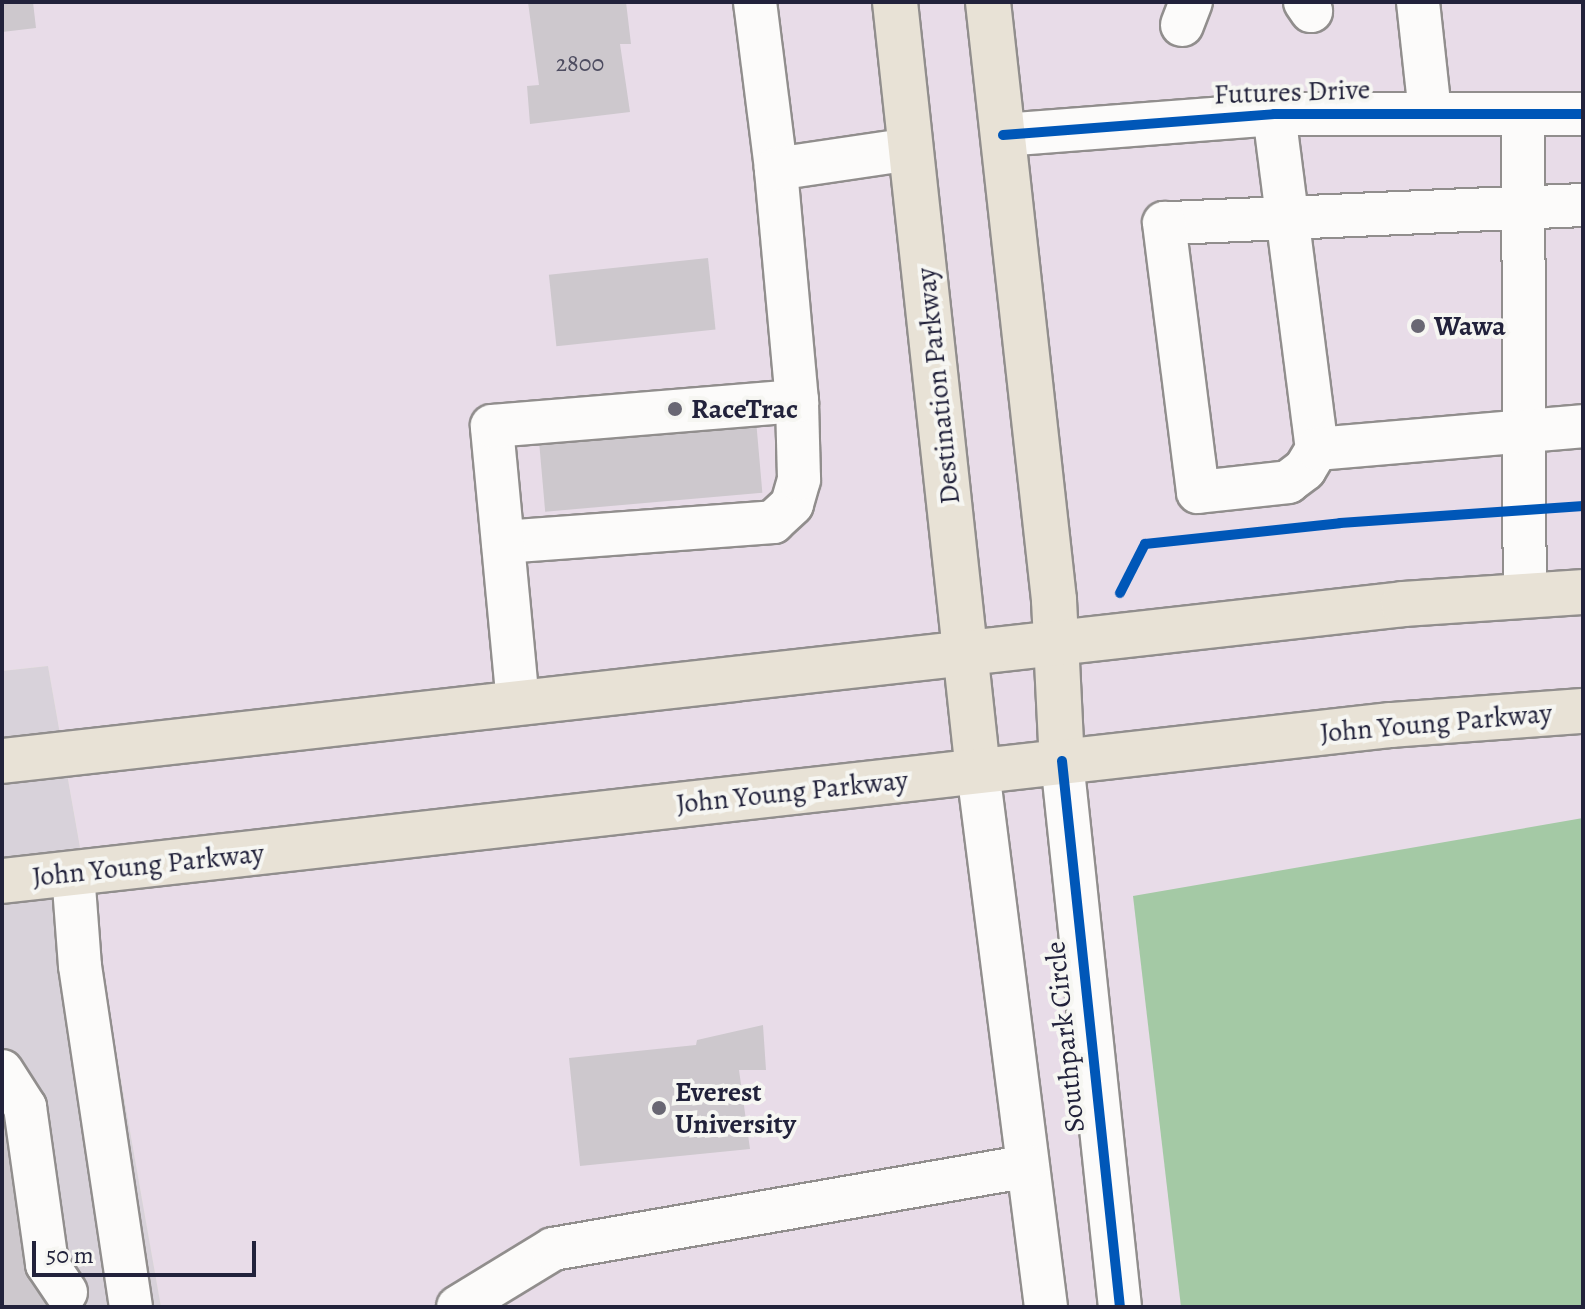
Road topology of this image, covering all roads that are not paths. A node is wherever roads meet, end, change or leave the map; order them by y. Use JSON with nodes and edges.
{"nodes":[{"id":1,"x":755,"y":2,"type":"edge"},
{"id":2,"x":895,"y":2,"type":"edge"},
{"id":3,"x":988,"y":2,"type":"edge"},
{"id":4,"x":1418,"y":2,"type":"edge"},
{"id":5,"x":1430,"y":113,"type":"junction"},
{"id":6,"x":1274,"y":114,"type":"junction"},
{"id":7,"x":1523,"y":114,"type":"junction"},
{"id":8,"x":1583,"y":114,"type":"edge"},
{"id":9,"x":1003,"y":135,"type":"junction"},
{"id":10,"x":911,"y":149,"type":"junction"},
{"id":11,"x":776,"y":169,"type":"junction"},
{"id":12,"x":1524,"y":205,"type":"junction"},
{"id":13,"x":1583,"y":205,"type":"edge"},
{"id":14,"x":1286,"y":215,"type":"junction"},
{"id":15,"x":797,"y":401,"type":"junction"},
{"id":16,"x":1583,"y":426,"type":"edge"},
{"id":17,"x":1525,"y":429,"type":"junction"},
{"id":18,"x":1317,"y":449,"type":"junction"},
{"id":19,"x":503,"y":542,"type":"junction"},
{"id":20,"x":1583,"y":592,"type":"edge"},
{"id":21,"x":1525,"y":594,"type":"junction"},
{"id":22,"x":1057,"y":643,"type":"junction"},
{"id":23,"x":967,"y":653,"type":"junction"},
{"id":24,"x":518,"y":703,"type":"junction"},
{"id":25,"x":1583,"y":711,"type":"edge"},
{"id":26,"x":2,"y":761,"type":"edge"},
{"id":27,"x":1062,"y":761,"type":"junction"},
{"id":28,"x":978,"y":771,"type":"junction"},
{"id":29,"x":73,"y":873,"type":"junction"},
{"id":30,"x":2,"y":881,"type":"edge"},
{"id":31,"x":2,"y":1071,"type":"edge"},
{"id":32,"x":1028,"y":1166,"type":"junction"},
{"id":33,"x":66,"y":1292,"type":"dead end"},
{"id":34,"x":131,"y":1307,"type":"edge"},
{"id":35,"x":458,"y":1307,"type":"edge"},
{"id":36,"x":1046,"y":1307,"type":"edge"},
{"id":37,"x":1120,"y":1307,"type":"edge"}],
"edges":[{"from":1,"to":11,"type":"street"},
{"from":2,"to":10,"type":"main road","name":"Destination Parkway"},
{"from":3,"to":9,"type":"main road"},
{"from":4,"to":5,"type":"street"},
{"from":5,"to":6,"type":"street","name":"Futures Drive"},
{"from":5,"to":7,"type":"street","name":"Futures Drive"},
{"from":6,"to":9,"type":"street","name":"Futures Drive"},
{"from":6,"to":14,"type":"street"},
{"from":7,"to":8,"type":"street","name":"Futures Drive"},
{"from":7,"to":12,"type":"street"},
{"from":9,"to":22,"type":"main road"},
{"from":10,"to":11,"type":"street"},
{"from":10,"to":23,"type":"main road","name":"Destination Parkway"},
{"from":11,"to":15,"type":"street"},
{"from":12,"to":13,"type":"street"},
{"from":12,"to":14,"type":"street"},
{"from":12,"to":17,"type":"street"},
{"from":14,"to":18,"type":"street"},
{"from":14,"to":18,"type":"street"},
{"from":15,"to":19,"type":"street"},
{"from":15,"to":19,"type":"street"},
{"from":16,"to":17,"type":"street"},
{"from":17,"to":18,"type":"street"},
{"from":17,"to":21,"type":"street"},
{"from":19,"to":24,"type":"street"},
{"from":20,"to":21,"type":"main road"},
{"from":21,"to":22,"type":"main road"},
{"from":22,"to":23,"type":"main road"},
{"from":22,"to":27,"type":"main road"},
{"from":23,"to":24,"type":"main road"},
{"from":23,"to":28,"type":"main road","name":"Destination Parkway"},
{"from":24,"to":26,"type":"main road"},
{"from":25,"to":27,"type":"main road","name":"John Young Parkway"},
{"from":27,"to":28,"type":"main road","name":"John Young Parkway"},
{"from":27,"to":37,"type":"street","name":"Southpark Circle"},
{"from":28,"to":29,"type":"main road","name":"John Young Parkway"},
{"from":28,"to":32,"type":"street","name":"Southpark Circle"},
{"from":29,"to":30,"type":"main road","name":"John Young Parkway"},
{"from":29,"to":34,"type":"street"},
{"from":31,"to":33,"type":"street"},
{"from":32,"to":35,"type":"street"},
{"from":32,"to":36,"type":"street","name":"Southpark Circle"}]}
